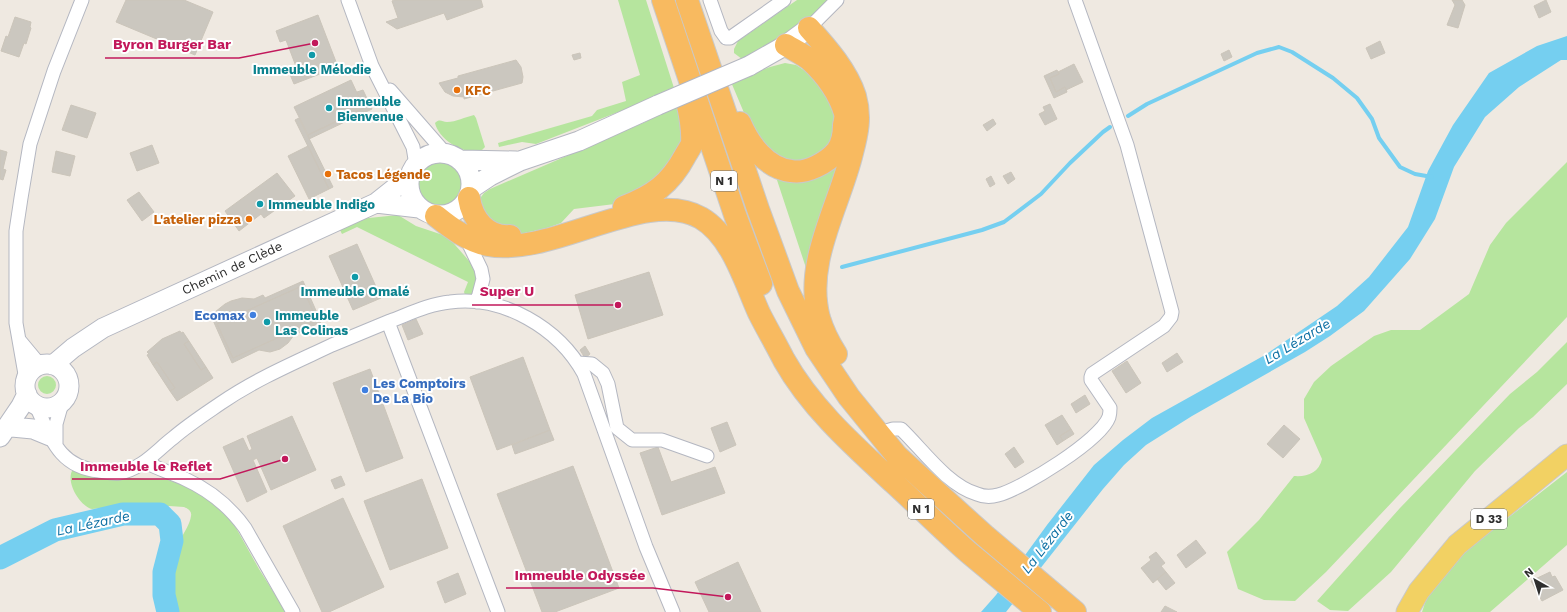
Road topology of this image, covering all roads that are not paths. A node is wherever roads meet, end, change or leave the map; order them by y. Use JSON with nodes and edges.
{"nodes":[{"id":1,"x":82,"y":0,"type":"edge"},
{"id":2,"x":348,"y":0,"type":"edge"},
{"id":3,"x":658,"y":0,"type":"edge"},
{"id":4,"x":663,"y":0,"type":"edge"},
{"id":5,"x":688,"y":0,"type":"edge"},
{"id":6,"x":710,"y":0,"type":"edge"},
{"id":7,"x":784,"y":0,"type":"edge"},
{"id":8,"x":837,"y":0,"type":"edge"},
{"id":9,"x":1075,"y":0,"type":"edge"},
{"id":10,"x":810,"y":28,"type":"junction"},
{"id":11,"x":786,"y":46,"type":"junction"},
{"id":12,"x":372,"y":66,"type":"junction"},
{"id":13,"x":453,"y":156,"type":"junction"},
{"id":14,"x":520,"y":161,"type":"junction"},
{"id":15,"x":413,"y":170,"type":"junction"},
{"id":16,"x":470,"y":193,"type":"junction"},
{"id":17,"x":376,"y":203,"type":"junction"},
{"id":18,"x":428,"y":212,"type":"junction"},
{"id":19,"x":465,"y":236,"type":"junction"},
{"id":20,"x":477,"y":302,"type":"junction"},
{"id":21,"x":388,"y":322,"type":"junction"},
{"id":22,"x":17,"y":338,"type":"junction"},
{"id":23,"x":578,"y":363,"type":"junction"},
{"id":24,"x":53,"y":368,"type":"junction"},
{"id":25,"x":33,"y":399,"type":"junction"},
{"id":26,"x":62,"y":403,"type":"junction"},
{"id":27,"x":883,"y":432,"type":"junction"},
{"id":28,"x":5,"y":433,"type":"edge"},
{"id":29,"x":53,"y":441,"type":"junction"},
{"id":30,"x":1567,"y":455,"type":"edge"},
{"id":31,"x":707,"y":456,"type":"dead end"},
{"id":32,"x":897,"y":456,"type":"junction"},
{"id":33,"x":145,"y":462,"type":"junction"},
{"id":34,"x":876,"y":467,"type":"junction"},
{"id":35,"x":1068,"y":605,"type":"edge"},
{"id":36,"x":293,"y":612,"type":"edge"},
{"id":37,"x":498,"y":612,"type":"edge"},
{"id":38,"x":673,"y":612,"type":"edge"},
{"id":39,"x":1040,"y":612,"type":"edge"},
{"id":40,"x":1407,"y":612,"type":"edge"}],
"edges":[{"from":1,"to":22,"type":"street"},
{"from":2,"to":12,"type":"street"},
{"from":3,"to":16,"type":"highway"},
{"from":4,"to":34,"type":"highway","number":"N 1"},
{"from":5,"to":11,"type":"highway"},
{"from":5,"to":32,"type":"highway","number":"N 1"},
{"from":6,"to":7,"type":"street"},
{"from":8,"to":10,"type":"street"},
{"from":9,"to":27,"type":"street"},
{"from":10,"to":11,"type":"main road"},
{"from":10,"to":27,"type":"highway"},
{"from":11,"to":14,"type":"main road","bridge":true},
{"from":12,"to":13,"type":"street"},
{"from":12,"to":15,"type":"street"},
{"from":13,"to":14,"type":"main road"},
{"from":13,"to":15,"type":"main road"},
{"from":13,"to":16,"type":"main road"},
{"from":14,"to":16,"type":"main road"},
{"from":15,"to":17,"type":"main road","name":"Chemin de Clède"},
{"from":15,"to":18,"type":"main road"},
{"from":16,"to":18,"type":"main road"},
{"from":17,"to":18,"type":"main road"},
{"from":17,"to":24,"type":"main road","name":"Chemin de Clède"},
{"from":18,"to":19,"type":"highway"},
{"from":19,"to":20,"type":"street"},
{"from":19,"to":34,"type":"highway"},
{"from":20,"to":21,"type":"street"},
{"from":20,"to":23,"type":"street"},
{"from":21,"to":33,"type":"street"},
{"from":21,"to":37,"type":"street"},
{"from":22,"to":24,"type":"street"},
{"from":22,"to":25,"type":"street"},
{"from":23,"to":31,"type":"street"},
{"from":23,"to":38,"type":"street"},
{"from":24,"to":25,"type":"main road"},
{"from":24,"to":26,"type":"main road"},
{"from":25,"to":26,"type":"main road"},
{"from":25,"to":28,"type":"main road"},
{"from":25,"to":29,"type":"street"},
{"from":26,"to":29,"type":"street"},
{"from":27,"to":32,"type":"highway"},
{"from":28,"to":29,"type":"main road"},
{"from":29,"to":33,"type":"street"},
{"from":30,"to":40,"type":"main road","number":"D 33"},
{"from":32,"to":35,"type":"highway","number":"N 1"},
{"from":33,"to":36,"type":"street"},
{"from":34,"to":39,"type":"highway","number":"N 1"}]}
